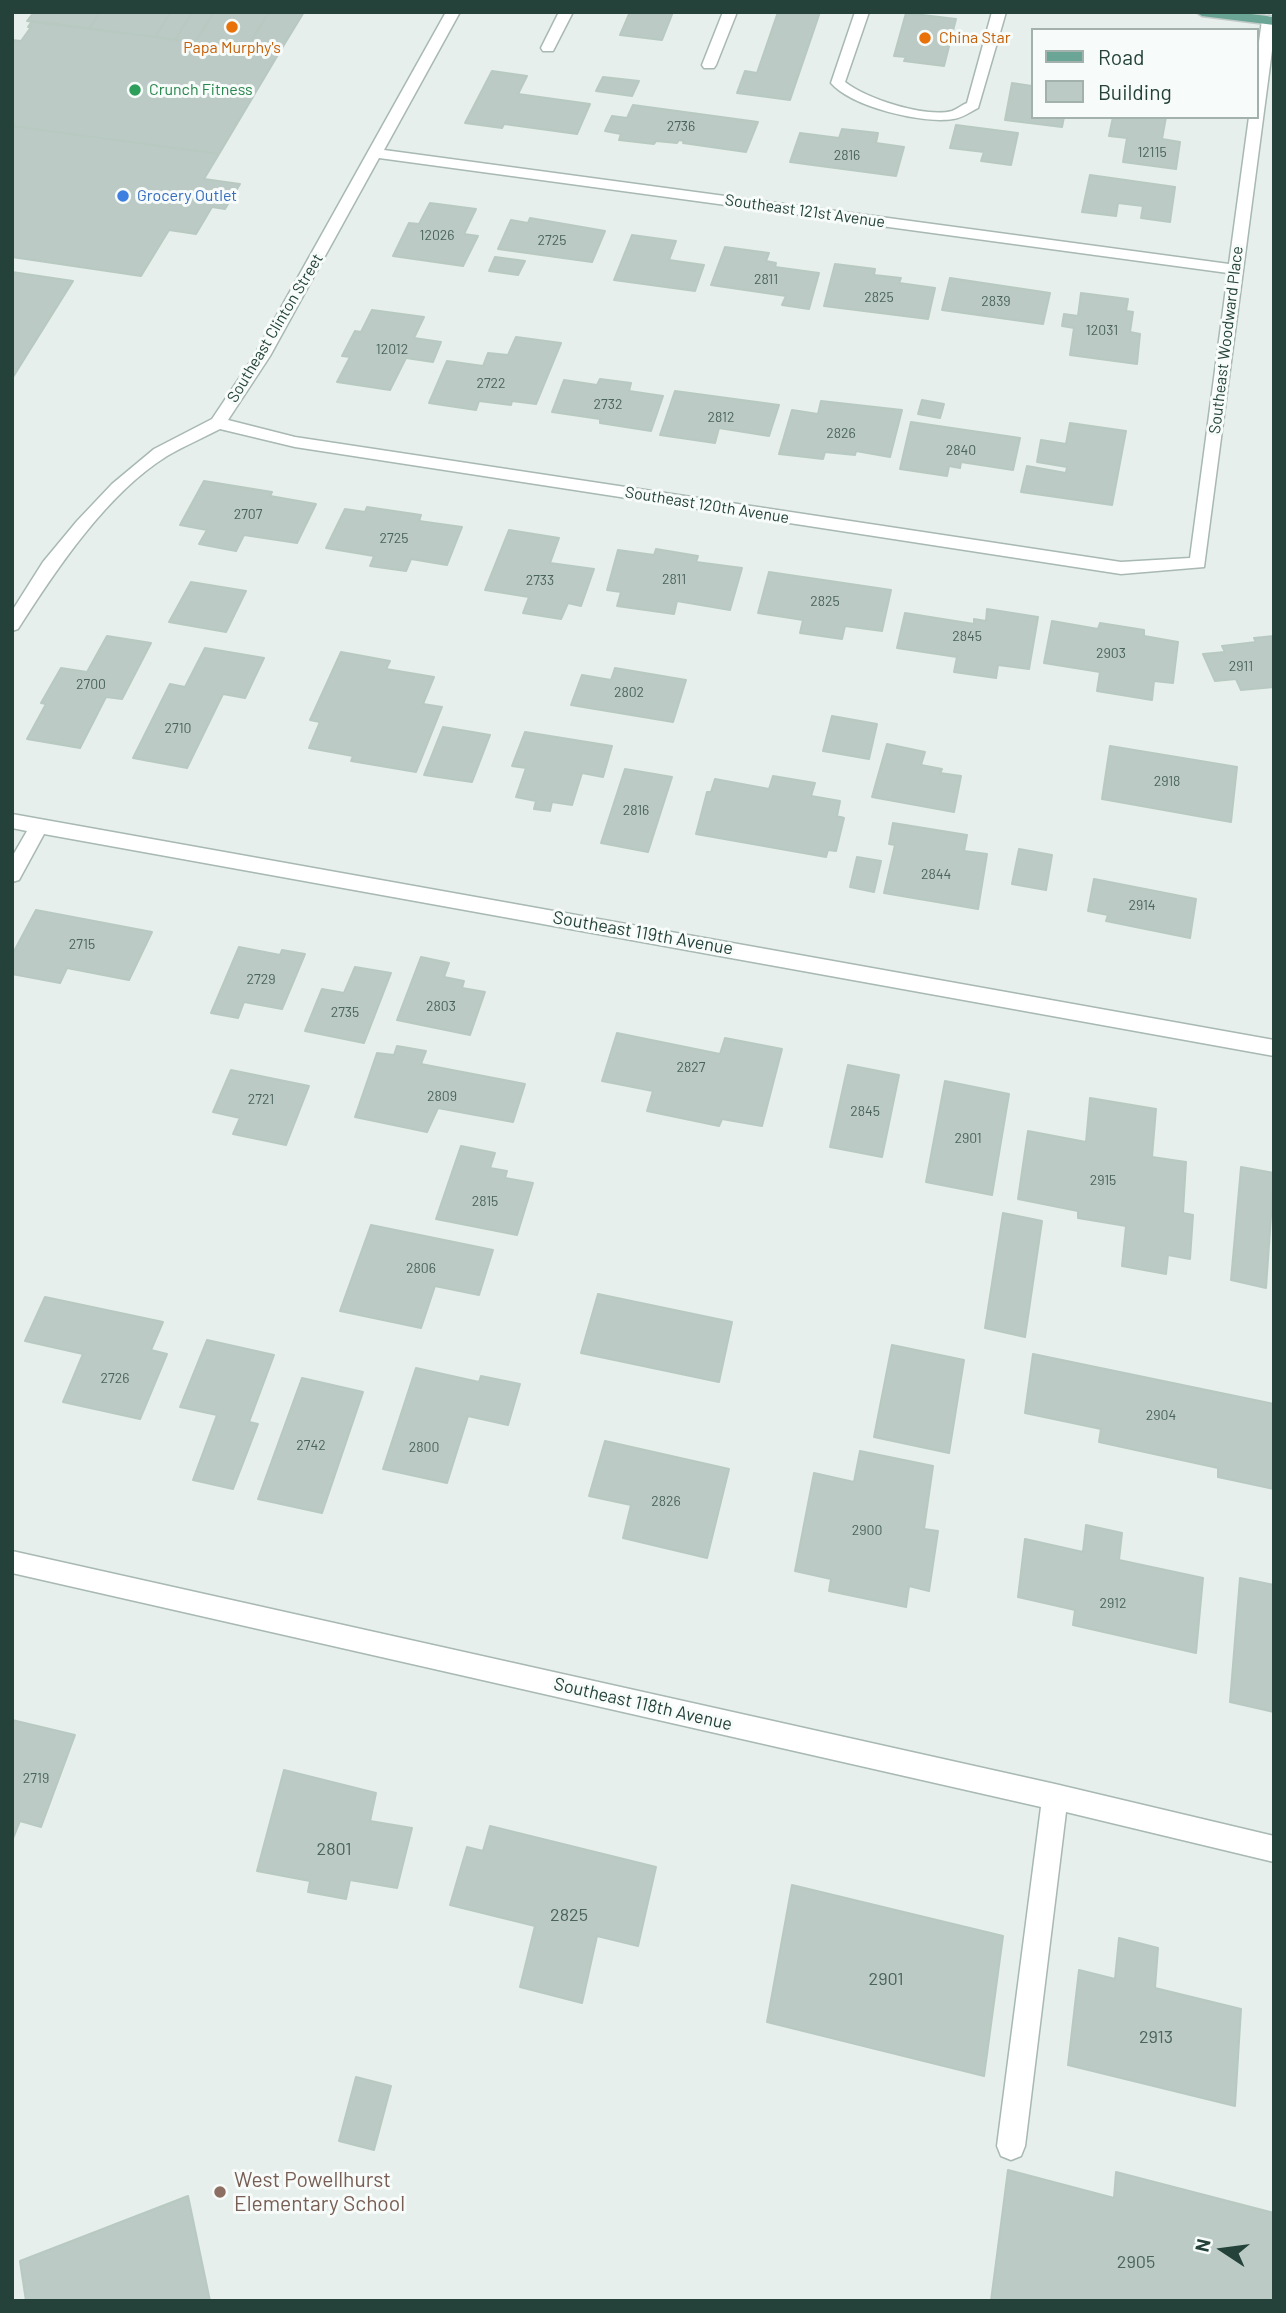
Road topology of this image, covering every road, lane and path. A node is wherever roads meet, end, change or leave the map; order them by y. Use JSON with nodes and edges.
{"nodes":[{"id":1,"x":453,"y":12,"type":"edge"},
{"id":2,"x":566,"y":12,"type":"edge"},
{"id":3,"x":730,"y":12,"type":"edge"},
{"id":4,"x":862,"y":12,"type":"edge"},
{"id":5,"x":999,"y":12,"type":"edge"},
{"id":6,"x":1202,"y":12,"type":"edge"},
{"id":7,"x":1272,"y":21,"type":"edge"},
{"id":8,"x":548,"y":48,"type":"dead end"},
{"id":9,"x":709,"y":65,"type":"dead end"},
{"id":10,"x":1258,"y":105,"type":"edge"},
{"id":11,"x":1256,"y":119,"type":"edge"},
{"id":12,"x":375,"y":153,"type":"junction"},
{"id":13,"x":1235,"y":270,"type":"junction"},
{"id":14,"x":218,"y":423,"type":"junction"},
{"id":15,"x":1198,"y":563,"type":"joint"},
{"id":16,"x":12,"y":625,"type":"edge"},
{"id":17,"x":12,"y":821,"type":"edge"},
{"id":18,"x":40,"y":826,"type":"junction"},
{"id":19,"x":12,"y":875,"type":"edge"},
{"id":20,"x":1274,"y":1048,"type":"edge"},
{"id":21,"x":12,"y":1562,"type":"edge"},
{"id":22,"x":1055,"y":1797,"type":"junction"},
{"id":23,"x":1274,"y":1849,"type":"edge"},
{"id":24,"x":1011,"y":2146,"type":"dead end"}],
"edges":[{"from":1,"to":12,"type":"street","name":"Southeast Clinton Street"},
{"from":2,"to":8,"type":"street"},
{"from":3,"to":9,"type":"street"},
{"from":4,"to":5,"type":"street"},
{"from":6,"to":7,"type":"main road"},
{"from":7,"to":10,"type":"street","name":"Southeast Woodward Place"},
{"from":11,"to":13,"type":"street","name":"Southeast Woodward Place"},
{"from":12,"to":13,"type":"street","name":"Southeast 121st Avenue"},
{"from":12,"to":14,"type":"street","name":"Southeast Clinton Street"},
{"from":13,"to":15,"type":"street","name":"Southeast Woodward Place"},
{"from":14,"to":15,"type":"street","name":"Southeast 120th Avenue"},
{"from":14,"to":16,"type":"street","name":"Southeast Clinton Street"},
{"from":17,"to":18,"type":"street","name":"Southeast 119th Avenue"},
{"from":18,"to":19,"type":"street"},
{"from":18,"to":20,"type":"street","name":"Southeast 119th Avenue"},
{"from":21,"to":22,"type":"street","name":"Southeast 118th Avenue"},
{"from":22,"to":23,"type":"street","name":"Southeast 118th Avenue"},
{"from":22,"to":24,"type":"street"}]}
